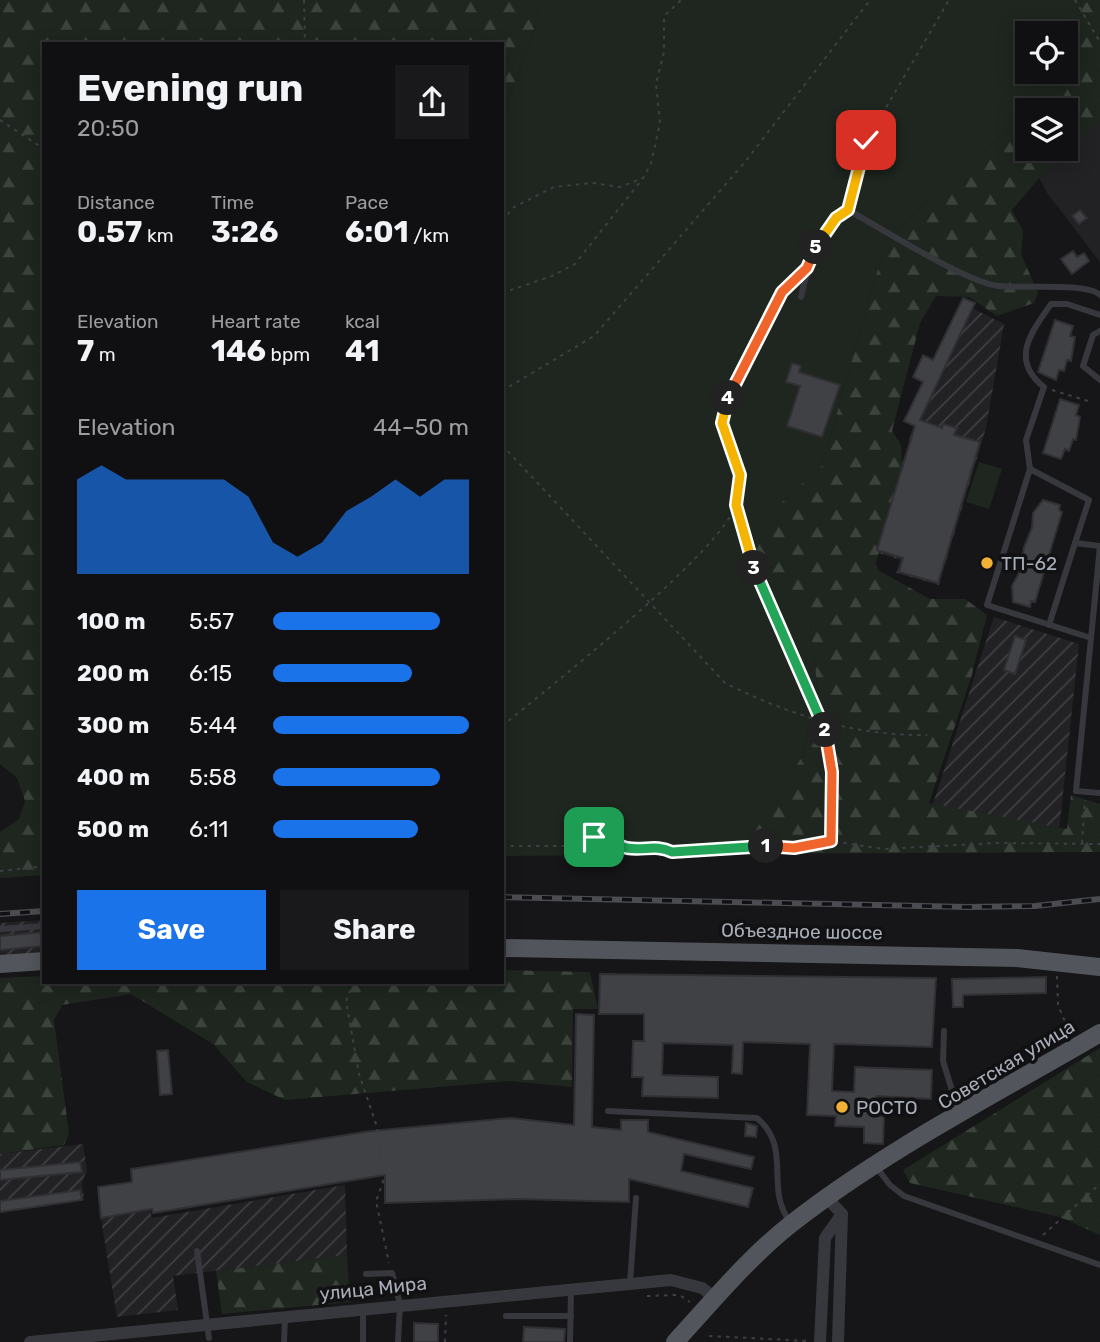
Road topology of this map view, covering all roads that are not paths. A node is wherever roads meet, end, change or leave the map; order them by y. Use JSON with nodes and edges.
{"nodes":[{"id":1,"x":1100,"y":295,"type":"edge"},
{"id":2,"x":801,"y":297,"type":"dead end"},
{"id":3,"x":1100,"y":315,"type":"edge"},
{"id":4,"x":1100,"y":331,"type":"edge"},
{"id":5,"x":1100,"y":380,"type":"edge"},
{"id":6,"x":1030,"y":470,"type":"junction"},
{"id":7,"x":1075,"y":543,"type":"junction"},
{"id":8,"x":1100,"y":546,"type":"edge"},
{"id":9,"x":1049,"y":625,"type":"junction"},
{"id":10,"x":1091,"y":638,"type":"junction"},
{"id":11,"x":1100,"y":793,"type":"edge"},
{"id":12,"x":42,"y":926,"type":"edge"},
{"id":13,"x":0,"y":929,"type":"edge"},
{"id":14,"x":504,"y":948,"type":"edge"},
{"id":15,"x":42,"y":961,"type":"edge"},
{"id":16,"x":0,"y":964,"type":"edge"},
{"id":17,"x":1100,"y":967,"type":"edge"},
{"id":18,"x":944,"y":1031,"type":"dead end"},
{"id":19,"x":1100,"y":1033,"type":"edge"},
{"id":20,"x":608,"y":1111,"type":"dead end"},
{"id":21,"x":961,"y":1115,"type":"junction"},
{"id":22,"x":876,"y":1166,"type":"junction"},
{"id":23,"x":636,"y":1198,"type":"dead end"},
{"id":24,"x":827,"y":1198,"type":"junction"},
{"id":25,"x":842,"y":1214,"type":"junction"},
{"id":26,"x":791,"y":1224,"type":"junction"},
{"id":27,"x":197,"y":1251,"type":"dead end"},
{"id":28,"x":1100,"y":1265,"type":"edge"},
{"id":29,"x":366,"y":1274,"type":"dead end"},
{"id":30,"x":630,"y":1283,"type":"junction"},
{"id":31,"x":571,"y":1289,"type":"junction"},
{"id":32,"x":715,"y":1298,"type":"junction"},
{"id":33,"x":400,"y":1304,"type":"junction"},
{"id":34,"x":363,"y":1308,"type":"junction"},
{"id":35,"x":285,"y":1316,"type":"junction"},
{"id":36,"x":506,"y":1316,"type":"dead end"},
{"id":37,"x":571,"y":1316,"type":"junction"},
{"id":38,"x":208,"y":1324,"type":"junction"},
{"id":39,"x":209,"y":1338,"type":"dead end"},
{"id":40,"x":30,"y":1342,"type":"edge"},
{"id":41,"x":284,"y":1342,"type":"edge"},
{"id":42,"x":363,"y":1342,"type":"edge"},
{"id":43,"x":398,"y":1342,"type":"edge"},
{"id":44,"x":570,"y":1342,"type":"edge"},
{"id":45,"x":675,"y":1342,"type":"edge"},
{"id":46,"x":820,"y":1342,"type":"edge"},
{"id":47,"x":838,"y":1342,"type":"edge"}],
"edges":[{"from":1,"to":2,"type":"lane"},
{"from":3,"to":6,"type":"lane"},
{"from":4,"to":5,"type":"lane"},
{"from":6,"to":7,"type":"lane"},
{"from":6,"to":9,"type":"lane"},
{"from":7,"to":8,"type":"lane"},
{"from":7,"to":9,"type":"lane"},
{"from":8,"to":10,"type":"lane"},
{"from":9,"to":10,"type":"lane"},
{"from":10,"to":11,"type":"lane"},
{"from":12,"to":13,"type":"lane"},
{"from":14,"to":17,"type":"main road","name":"Объездное шоссе"},
{"from":15,"to":16,"type":"main road"},
{"from":18,"to":21,"type":"lane"},
{"from":19,"to":21,"type":"main road","name":"Советская улица"},
{"from":20,"to":26,"type":"lane"},
{"from":21,"to":22,"type":"main road","name":"Советская улица"},
{"from":22,"to":24,"type":"main road","name":"Советская улица"},
{"from":22,"to":28,"type":"lane"},
{"from":23,"to":30,"type":"lane"},
{"from":24,"to":25,"type":"street"},
{"from":24,"to":26,"type":"main road","name":"Советская улица"},
{"from":25,"to":46,"type":"street"},
{"from":25,"to":47,"type":"street"},
{"from":26,"to":32,"type":"main road","name":"Советская улица"},
{"from":27,"to":38,"type":"lane"},
{"from":29,"to":33,"type":"lane"},
{"from":30,"to":31,"type":"street","name":"улица Мира"},
{"from":30,"to":32,"type":"street","name":"улица Мира"},
{"from":31,"to":33,"type":"street","name":"улица Мира"},
{"from":31,"to":37,"type":"lane"},
{"from":32,"to":45,"type":"main road","name":"Советская улица"},
{"from":33,"to":34,"type":"street","name":"улица Мира"},
{"from":33,"to":43,"type":"lane"},
{"from":34,"to":35,"type":"street","name":"улица Мира"},
{"from":34,"to":42,"type":"lane"},
{"from":35,"to":38,"type":"street","name":"улица Мира"},
{"from":35,"to":41,"type":"lane"},
{"from":36,"to":37,"type":"lane"},
{"from":37,"to":44,"type":"lane"},
{"from":38,"to":39,"type":"lane"},
{"from":38,"to":40,"type":"street","name":"улица Мира"}]}
